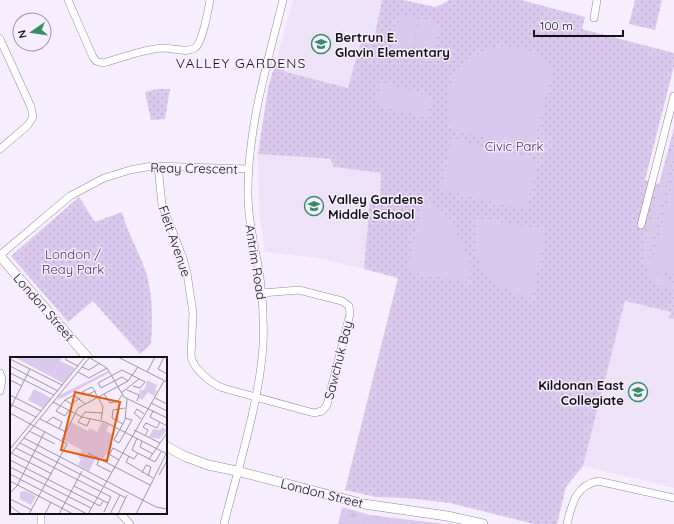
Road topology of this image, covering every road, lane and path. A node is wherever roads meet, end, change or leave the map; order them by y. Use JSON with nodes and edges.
{"nodes":[{"id":1,"x":210,"y":0,"type":"edge"},
{"id":2,"x":283,"y":0,"type":"edge"},
{"id":3,"x":597,"y":0,"type":"edge"},
{"id":4,"x":71,"y":1,"type":"edge"},
{"id":5,"x":594,"y":18,"type":"dead end"},
{"id":6,"x":0,"y":39,"type":"edge"},
{"id":7,"x":674,"y":96,"type":"edge"},
{"id":8,"x":0,"y":149,"type":"edge"},
{"id":9,"x":158,"y":166,"type":"junction"},
{"id":10,"x":248,"y":169,"type":"junction"},
{"id":11,"x":641,"y":225,"type":"dead end"},
{"id":12,"x":0,"y":256,"type":"edge"},
{"id":13,"x":262,"y":293,"type":"junction"},
{"id":14,"x":87,"y":357,"type":"edge"},
{"id":15,"x":0,"y":373,"type":"edge"},
{"id":16,"x":0,"y":391,"type":"edge"},
{"id":17,"x":255,"y":397,"type":"junction"},
{"id":18,"x":167,"y":447,"type":"edge"},
{"id":19,"x":237,"y":471,"type":"junction"},
{"id":20,"x":674,"y":498,"type":"edge"},
{"id":21,"x":42,"y":514,"type":"edge"},
{"id":22,"x":121,"y":514,"type":"edge"},
{"id":23,"x":465,"y":522,"type":"edge"},
{"id":24,"x":41,"y":524,"type":"edge"},
{"id":25,"x":130,"y":524,"type":"edge"},
{"id":26,"x":224,"y":524,"type":"edge"},
{"id":27,"x":483,"y":524,"type":"edge"},
{"id":28,"x":567,"y":524,"type":"edge"}],
"edges":[{"from":1,"to":4,"type":"street"},
{"from":2,"to":10,"type":"street","name":"Antrim Road"},
{"from":3,"to":5,"type":"street"},
{"from":6,"to":8,"type":"street"},
{"from":7,"to":11,"type":"street"},
{"from":9,"to":10,"type":"street","name":"Reay Crescent"},
{"from":9,"to":12,"type":"street","name":"Reay Crescent"},
{"from":9,"to":17,"type":"street","name":"Flett Avenue"},
{"from":10,"to":13,"type":"street","name":"Antrim Road"},
{"from":12,"to":14,"type":"street","name":"London Street"},
{"from":13,"to":17,"type":"street","name":"Antrim Road"},
{"from":13,"to":17,"type":"street","name":"Sawchuk Bay"},
{"from":15,"to":16,"type":"street"},
{"from":17,"to":19,"type":"street","name":"Antrim Road"},
{"from":18,"to":19,"type":"street","name":"London Street"},
{"from":19,"to":23,"type":"street","name":"London Street"},
{"from":19,"to":26,"type":"street","name":"Antrim Road"},
{"from":20,"to":28,"type":"street"},
{"from":21,"to":24,"type":"street"},
{"from":22,"to":25,"type":"street"},
{"from":23,"to":27,"type":"street","name":"London Street"}]}
